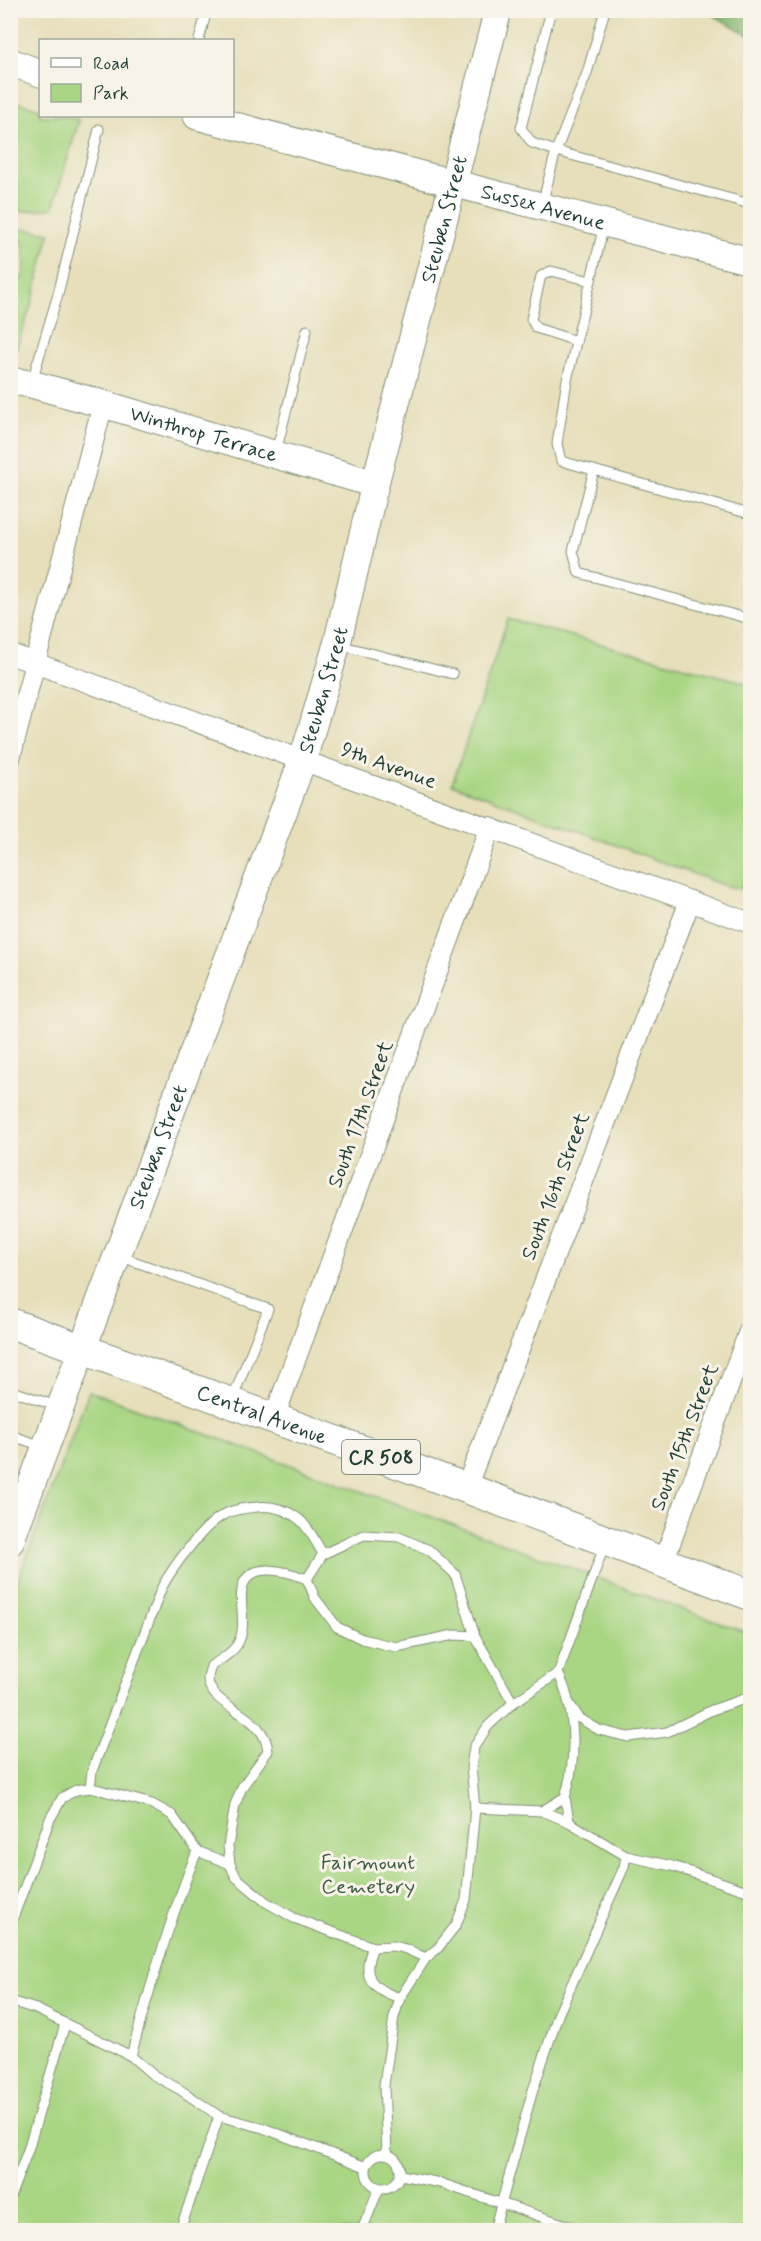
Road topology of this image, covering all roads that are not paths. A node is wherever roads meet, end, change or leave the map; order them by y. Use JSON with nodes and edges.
{"nodes":[{"id":1,"x":207,"y":10,"type":"edge"},
{"id":2,"x":498,"y":10,"type":"edge"},
{"id":3,"x":551,"y":10,"type":"edge"},
{"id":4,"x":605,"y":10,"type":"edge"},
{"id":5,"x":199,"y":39,"type":"edge"},
{"id":6,"x":10,"y":62,"type":"edge"},
{"id":7,"x":39,"y":73,"type":"edge"},
{"id":8,"x":201,"y":117,"type":"edge"},
{"id":9,"x":99,"y":129,"type":"dead end"},
{"id":10,"x":556,"y":151,"type":"junction"},
{"id":11,"x":453,"y":183,"type":"junction"},
{"id":12,"x":750,"y":204,"type":"edge"},
{"id":13,"x":541,"y":206,"type":"junction"},
{"id":14,"x":605,"y":223,"type":"junction"},
{"id":15,"x":750,"y":261,"type":"edge"},
{"id":16,"x":591,"y":281,"type":"junction"},
{"id":17,"x":307,"y":330,"type":"dead end"},
{"id":18,"x":576,"y":341,"type":"junction"},
{"id":19,"x":17,"y":379,"type":"edge"},
{"id":20,"x":103,"y":404,"type":"junction"},
{"id":21,"x":275,"y":455,"type":"junction"},
{"id":22,"x":594,"y":470,"type":"junction"},
{"id":23,"x":375,"y":484,"type":"junction"},
{"id":24,"x":750,"y":514,"type":"edge"},
{"id":25,"x":750,"y":619,"type":"edge"},
{"id":26,"x":337,"y":645,"type":"junction"},
{"id":27,"x":10,"y":654,"type":"edge"},
{"id":28,"x":35,"y":663,"type":"junction"},
{"id":29,"x":453,"y":674,"type":"dead end"},
{"id":30,"x":10,"y":758,"type":"edge"},
{"id":31,"x":303,"y":759,"type":"junction"},
{"id":32,"x":490,"y":827,"type":"junction"},
{"id":33,"x":690,"y":901,"type":"junction"},
{"id":34,"x":750,"y":923,"type":"edge"},
{"id":35,"x":117,"y":1256,"type":"junction"},
{"id":36,"x":10,"y":1323,"type":"edge"},
{"id":37,"x":750,"y":1329,"type":"edge"},
{"id":38,"x":81,"y":1349,"type":"junction"},
{"id":39,"x":10,"y":1390,"type":"edge"},
{"id":40,"x":231,"y":1402,"type":"junction"},
{"id":41,"x":60,"y":1407,"type":"junction"},
{"id":42,"x":274,"y":1418,"type":"junction"},
{"id":43,"x":10,"y":1435,"type":"edge"},
{"id":44,"x":45,"y":1447,"type":"junction"},
{"id":45,"x":466,"y":1488,"type":"junction"},
{"id":46,"x":606,"y":1540,"type":"junction"},
{"id":47,"x":10,"y":1542,"type":"edge"},
{"id":48,"x":323,"y":1554,"type":"junction"},
{"id":49,"x":663,"y":1562,"type":"junction"},
{"id":50,"x":307,"y":1579,"type":"junction"},
{"id":51,"x":750,"y":1594,"type":"edge"},
{"id":52,"x":475,"y":1636,"type":"junction"},
{"id":53,"x":558,"y":1673,"type":"junction"},
{"id":54,"x":750,"y":1697,"type":"edge"},
{"id":55,"x":513,"y":1704,"type":"junction"},
{"id":56,"x":569,"y":1704,"type":"junction"},
{"id":57,"x":90,"y":1788,"type":"junction"},
{"id":58,"x":564,"y":1797,"type":"junction"},
{"id":59,"x":475,"y":1808,"type":"junction"},
{"id":60,"x":542,"y":1811,"type":"junction"},
{"id":61,"x":569,"y":1822,"type":"junction"},
{"id":62,"x":197,"y":1851,"type":"junction"},
{"id":63,"x":626,"y":1856,"type":"junction"},
{"id":64,"x":230,"y":1864,"type":"junction"},
{"id":65,"x":750,"y":1892,"type":"edge"},
{"id":66,"x":10,"y":1926,"type":"edge"},
{"id":67,"x":373,"y":1947,"type":"junction"},
{"id":68,"x":426,"y":1958,"type":"junction"},
{"id":69,"x":400,"y":1998,"type":"junction"},
{"id":70,"x":10,"y":2001,"type":"edge"},
{"id":71,"x":65,"y":2024,"type":"junction"},
{"id":72,"x":131,"y":2056,"type":"junction"},
{"id":73,"x":219,"y":2116,"type":"junction"},
{"id":74,"x":387,"y":2154,"type":"junction"},
{"id":75,"x":366,"y":2167,"type":"junction"},
{"id":76,"x":401,"y":2175,"type":"junction"},
{"id":77,"x":378,"y":2188,"type":"junction"},
{"id":78,"x":10,"y":2198,"type":"edge"},
{"id":79,"x":501,"y":2203,"type":"junction"},
{"id":80,"x":180,"y":2230,"type":"edge"},
{"id":81,"x":362,"y":2230,"type":"edge"},
{"id":82,"x":494,"y":2230,"type":"edge"},
{"id":83,"x":581,"y":2230,"type":"edge"}],
"edges":[{"from":1,"to":5,"type":"lane"},
{"from":2,"to":11,"type":"main road","name":"Steuben Street"},
{"from":3,"to":10,"type":"lane"},
{"from":4,"to":10,"type":"lane"},
{"from":6,"to":7,"type":"main road"},
{"from":8,"to":11,"type":"main road","name":"Sussex Avenue"},
{"from":9,"to":19,"type":"lane"},
{"from":10,"to":12,"type":"lane"},
{"from":10,"to":13,"type":"lane"},
{"from":11,"to":13,"type":"main road","name":"Sussex Avenue"},
{"from":11,"to":23,"type":"main road","name":"Steuben Street"},
{"from":13,"to":14,"type":"main road","name":"Sussex Avenue"},
{"from":14,"to":15,"type":"main road","name":"Sussex Avenue"},
{"from":14,"to":16,"type":"lane"},
{"from":16,"to":18,"type":"lane"},
{"from":16,"to":18,"type":"lane"},
{"from":17,"to":21,"type":"lane"},
{"from":18,"to":22,"type":"lane"},
{"from":19,"to":20,"type":"main road","name":"Winthrop Terrace"},
{"from":20,"to":21,"type":"main road","name":"Winthrop Terrace"},
{"from":20,"to":28,"type":"street"},
{"from":21,"to":23,"type":"main road","name":"Winthrop Terrace"},
{"from":22,"to":24,"type":"lane"},
{"from":22,"to":25,"type":"lane"},
{"from":23,"to":26,"type":"main road","name":"Steuben Street"},
{"from":26,"to":29,"type":"lane"},
{"from":26,"to":31,"type":"main road","name":"Steuben Street"},
{"from":27,"to":28,"type":"street","name":"9th Avenue"},
{"from":28,"to":30,"type":"street"},
{"from":28,"to":31,"type":"street","name":"9th Avenue"},
{"from":31,"to":32,"type":"street","name":"9th Avenue"},
{"from":31,"to":35,"type":"main road","name":"Steuben Street"},
{"from":32,"to":33,"type":"street","name":"9th Avenue"},
{"from":32,"to":42,"type":"street","name":"South 17th Street"},
{"from":33,"to":34,"type":"street","name":"9th Avenue"},
{"from":33,"to":45,"type":"street","name":"South 16th Street"},
{"from":35,"to":38,"type":"main road","name":"Steuben Street"},
{"from":35,"to":40,"type":"lane"},
{"from":36,"to":38,"type":"main road","name":"Central Avenue","number":"CR 508"},
{"from":37,"to":49,"type":"street","name":"South 15th Street"},
{"from":38,"to":40,"type":"main road","name":"Central Avenue","number":"CR 508"},
{"from":38,"to":41,"type":"main road","name":"Steuben Street"},
{"from":39,"to":41,"type":"lane"},
{"from":40,"to":42,"type":"main road","name":"Central Avenue","number":"CR 508"},
{"from":41,"to":44,"type":"main road","name":"Steuben Street"},
{"from":42,"to":45,"type":"main road","name":"Central Avenue","number":"CR 508"},
{"from":43,"to":44,"type":"lane"},
{"from":44,"to":47,"type":"main road","name":"Steuben Street"},
{"from":45,"to":46,"type":"main road","name":"Central Avenue","number":"CR 508"},
{"from":46,"to":49,"type":"main road","name":"Central Avenue","number":"CR 508"},
{"from":46,"to":53,"type":"lane"},
{"from":48,"to":50,"type":"lane"},
{"from":48,"to":52,"type":"lane"},
{"from":48,"to":57,"type":"lane"},
{"from":49,"to":51,"type":"main road","name":"Central Avenue","number":"CR 508"},
{"from":50,"to":52,"type":"lane"},
{"from":50,"to":64,"type":"lane"},
{"from":52,"to":55,"type":"lane"},
{"from":53,"to":55,"type":"lane"},
{"from":53,"to":56,"type":"lane"},
{"from":54,"to":56,"type":"lane"},
{"from":55,"to":59,"type":"lane"},
{"from":56,"to":58,"type":"lane"},
{"from":57,"to":62,"type":"lane"},
{"from":57,"to":66,"type":"lane"},
{"from":58,"to":60,"type":"lane"},
{"from":58,"to":61,"type":"lane"},
{"from":59,"to":60,"type":"lane"},
{"from":59,"to":68,"type":"lane"},
{"from":60,"to":61,"type":"lane"},
{"from":61,"to":63,"type":"lane"},
{"from":62,"to":64,"type":"lane"},
{"from":62,"to":72,"type":"lane"},
{"from":63,"to":65,"type":"lane"},
{"from":63,"to":79,"type":"lane"},
{"from":64,"to":67,"type":"lane"},
{"from":67,"to":68,"type":"lane"},
{"from":67,"to":69,"type":"lane"},
{"from":68,"to":69,"type":"lane"},
{"from":69,"to":74,"type":"lane"},
{"from":70,"to":71,"type":"lane"},
{"from":71,"to":72,"type":"lane"},
{"from":71,"to":78,"type":"lane"},
{"from":72,"to":73,"type":"lane"},
{"from":73,"to":75,"type":"lane"},
{"from":73,"to":80,"type":"lane"},
{"from":74,"to":75,"type":"lane"},
{"from":74,"to":76,"type":"lane"},
{"from":75,"to":77,"type":"lane"},
{"from":76,"to":77,"type":"lane"},
{"from":76,"to":79,"type":"lane"},
{"from":77,"to":81,"type":"lane"},
{"from":79,"to":82,"type":"lane"},
{"from":79,"to":83,"type":"lane"}]}
